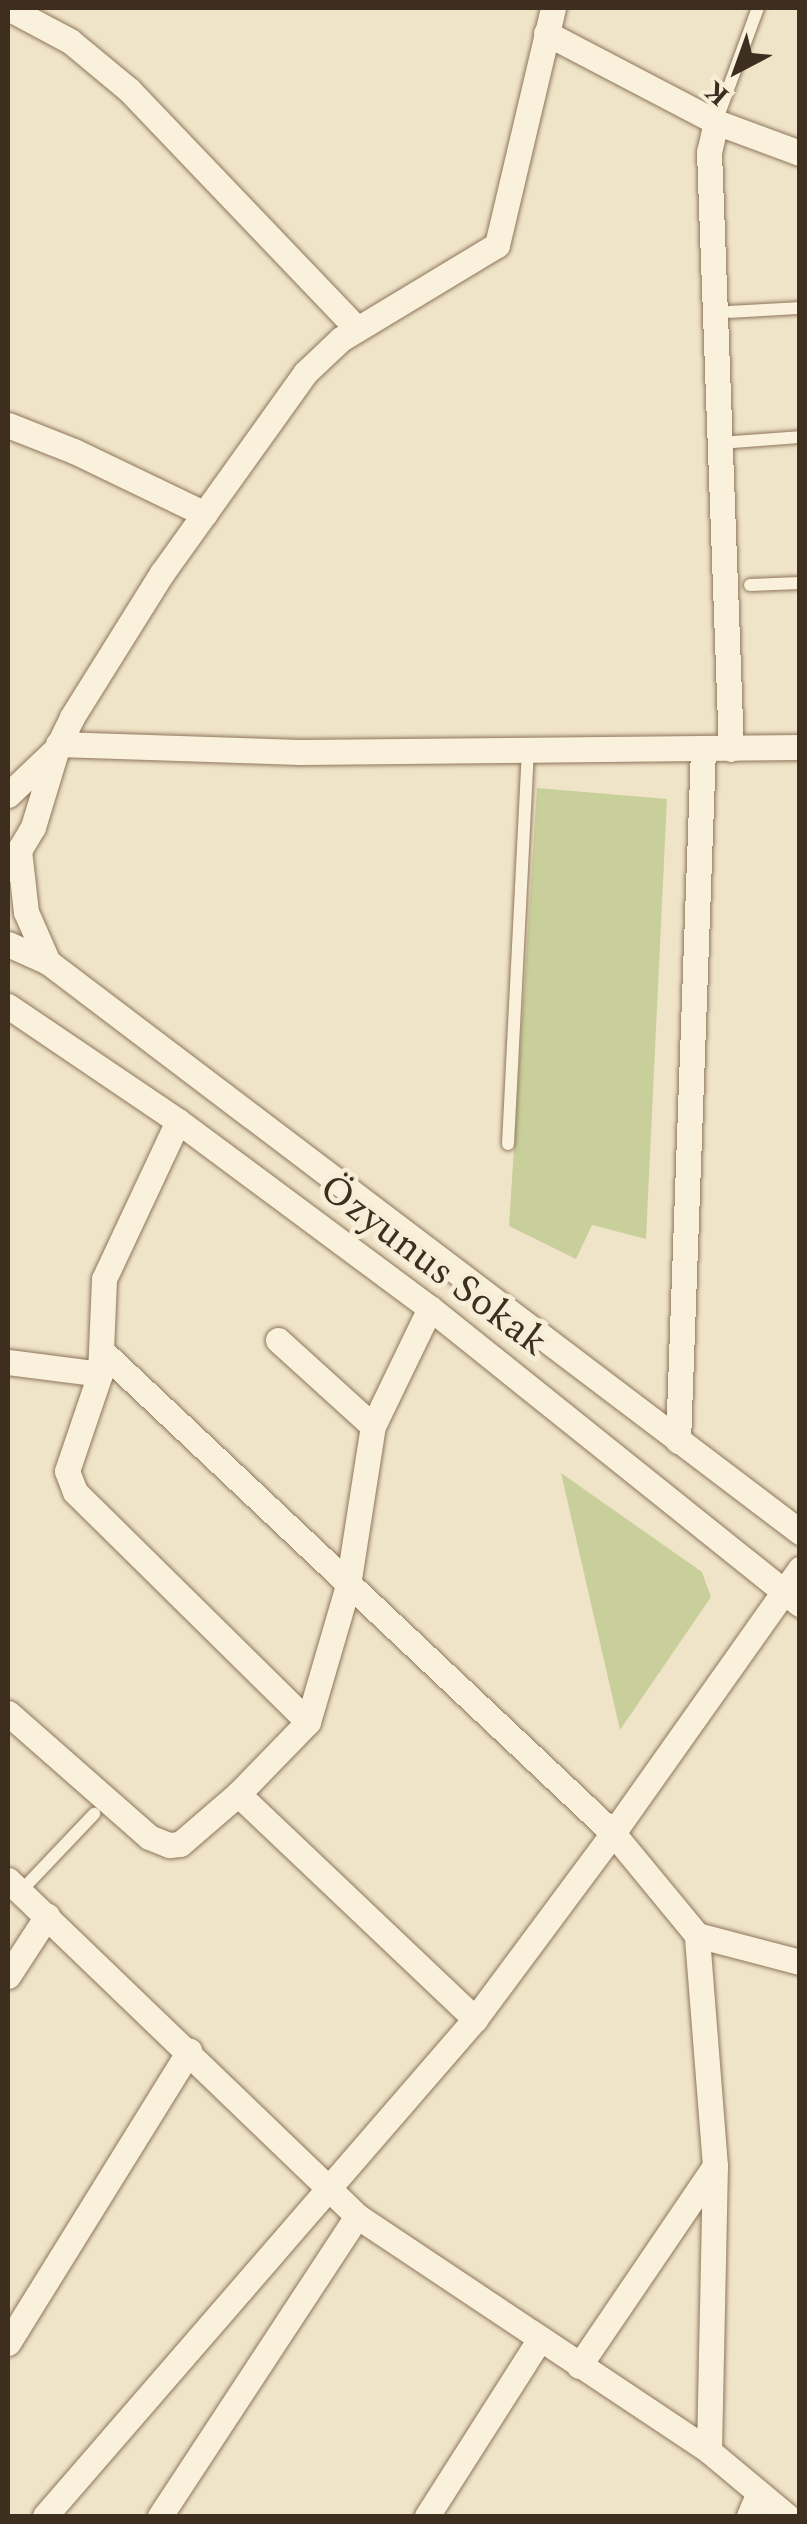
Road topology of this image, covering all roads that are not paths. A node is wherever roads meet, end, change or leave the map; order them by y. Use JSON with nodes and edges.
{"nodes":[{"id":1,"x":8,"y":8,"type":"edge"},
{"id":2,"x":553,"y":8,"type":"edge"},
{"id":3,"x":758,"y":8,"type":"edge"},
{"id":4,"x":546,"y":33,"type":"junction"},
{"id":5,"x":716,"y":122,"type":"junction"},
{"id":6,"x":800,"y":153,"type":"edge"},
{"id":7,"x":800,"y":308,"type":"edge"},
{"id":8,"x":730,"y":312,"type":"dead end"},
{"id":9,"x":357,"y":329,"type":"junction"},
{"id":10,"x":8,"y":426,"type":"edge"},
{"id":11,"x":800,"y":437,"type":"edge"},
{"id":12,"x":720,"y":442,"type":"junction"},
{"id":13,"x":205,"y":514,"type":"junction"},
{"id":14,"x":800,"y":583,"type":"edge"},
{"id":15,"x":750,"y":584,"type":"dead end"},
{"id":16,"x":57,"y":746,"type":"junction"},
{"id":17,"x":800,"y":747,"type":"edge"},
{"id":18,"x":528,"y":748,"type":"junction"},
{"id":19,"x":730,"y":749,"type":"junction"},
{"id":20,"x":703,"y":750,"type":"junction"},
{"id":21,"x":8,"y":795,"type":"edge"},
{"id":22,"x":13,"y":860,"type":"edge"},
{"id":23,"x":8,"y":944,"type":"edge"},
{"id":24,"x":48,"y":962,"type":"junction"},
{"id":25,"x":8,"y":1006,"type":"edge"},
{"id":26,"x":178,"y":1121,"type":"junction"},
{"id":27,"x":508,"y":1144,"type":"dead end"},
{"id":28,"x":430,"y":1308,"type":"junction"},
{"id":29,"x":278,"y":1340,"type":"dead end"},
{"id":30,"x":8,"y":1362,"type":"edge"},
{"id":31,"x":102,"y":1364,"type":"junction"},
{"id":32,"x":373,"y":1426,"type":"junction"},
{"id":33,"x":678,"y":1441,"type":"junction"},
{"id":34,"x":800,"y":1532,"type":"edge"},
{"id":35,"x":800,"y":1569,"type":"edge"},
{"id":36,"x":348,"y":1586,"type":"junction"},
{"id":37,"x":792,"y":1597,"type":"edge"},
{"id":38,"x":8,"y":1712,"type":"edge"},
{"id":39,"x":308,"y":1722,"type":"junction"},
{"id":40,"x":238,"y":1794,"type":"junction"},
{"id":41,"x":94,"y":1814,"type":"dead end"},
{"id":42,"x":613,"y":1832,"type":"junction"},
{"id":43,"x":14,"y":1886,"type":"edge"},
{"id":44,"x":47,"y":1916,"type":"junction"},
{"id":45,"x":696,"y":1935,"type":"junction"},
{"id":46,"x":800,"y":1962,"type":"edge"},
{"id":47,"x":8,"y":1976,"type":"edge"},
{"id":48,"x":475,"y":2019,"type":"junction"},
{"id":49,"x":189,"y":2051,"type":"junction"},
{"id":50,"x":715,"y":2166,"type":"junction"},
{"id":51,"x":327,"y":2190,"type":"junction"},
{"id":52,"x":357,"y":2216,"type":"junction"},
{"id":53,"x":16,"y":2312,"type":"edge"},
{"id":54,"x":539,"y":2340,"type":"junction"},
{"id":55,"x":8,"y":2343,"type":"edge"},
{"id":56,"x":579,"y":2366,"type":"junction"},
{"id":57,"x":710,"y":2452,"type":"junction"},
{"id":58,"x":754,"y":2505,"type":"edge"},
{"id":59,"x":52,"y":2514,"type":"edge"},
{"id":60,"x":160,"y":2516,"type":"edge"},
{"id":61,"x":426,"y":2516,"type":"edge"},
{"id":62,"x":787,"y":2516,"type":"edge"}],
"edges":[{"from":1,"to":9,"type":"street"},
{"from":2,"to":4,"type":"street"},
{"from":3,"to":5,"type":"lane"},
{"from":4,"to":5,"type":"street"},
{"from":4,"to":9,"type":"street"},
{"from":5,"to":6,"type":"street"},
{"from":5,"to":12,"type":"street"},
{"from":7,"to":8,"type":"lane"},
{"from":9,"to":13,"type":"street"},
{"from":10,"to":13,"type":"street"},
{"from":11,"to":12,"type":"lane"},
{"from":12,"to":19,"type":"street"},
{"from":13,"to":16,"type":"street"},
{"from":14,"to":15,"type":"lane"},
{"from":16,"to":18,"type":"street"},
{"from":16,"to":21,"type":"street"},
{"from":16,"to":22,"type":"street"},
{"from":17,"to":19,"type":"street"},
{"from":18,"to":20,"type":"street"},
{"from":18,"to":27,"type":"lane"},
{"from":19,"to":20,"type":"street"},
{"from":20,"to":33,"type":"street"},
{"from":22,"to":24,"type":"street"},
{"from":23,"to":24,"type":"street"},
{"from":24,"to":33,"type":"street"},
{"from":25,"to":26,"type":"street","name":"Özyunus Sokak"},
{"from":26,"to":28,"type":"street","name":"Özyunus Sokak"},
{"from":26,"to":31,"type":"street"},
{"from":28,"to":32,"type":"street"},
{"from":28,"to":37,"type":"street","name":"Özyunus Sokak"},
{"from":29,"to":32,"type":"street"},
{"from":30,"to":31,"type":"street"},
{"from":31,"to":36,"type":"street"},
{"from":31,"to":39,"type":"street"},
{"from":32,"to":36,"type":"street"},
{"from":33,"to":34,"type":"street"},
{"from":35,"to":37,"type":"street"},
{"from":36,"to":39,"type":"street"},
{"from":36,"to":42,"type":"street"},
{"from":37,"to":42,"type":"street"},
{"from":38,"to":40,"type":"street"},
{"from":39,"to":40,"type":"street"},
{"from":40,"to":48,"type":"street"},
{"from":41,"to":43,"type":"lane"},
{"from":42,"to":45,"type":"street"},
{"from":42,"to":48,"type":"street"},
{"from":43,"to":44,"type":"street"},
{"from":44,"to":47,"type":"street"},
{"from":44,"to":49,"type":"street"},
{"from":45,"to":46,"type":"street"},
{"from":45,"to":50,"type":"street"},
{"from":48,"to":51,"type":"street"},
{"from":49,"to":51,"type":"street"},
{"from":49,"to":53,"type":"street"},
{"from":50,"to":56,"type":"street"},
{"from":50,"to":57,"type":"street"},
{"from":51,"to":52,"type":"street"},
{"from":51,"to":59,"type":"street"},
{"from":52,"to":54,"type":"street"},
{"from":52,"to":60,"type":"street"},
{"from":53,"to":55,"type":"street"},
{"from":54,"to":56,"type":"street"},
{"from":54,"to":61,"type":"street"},
{"from":56,"to":57,"type":"street"},
{"from":57,"to":58,"type":"street"},
{"from":58,"to":62,"type":"street"}]}
